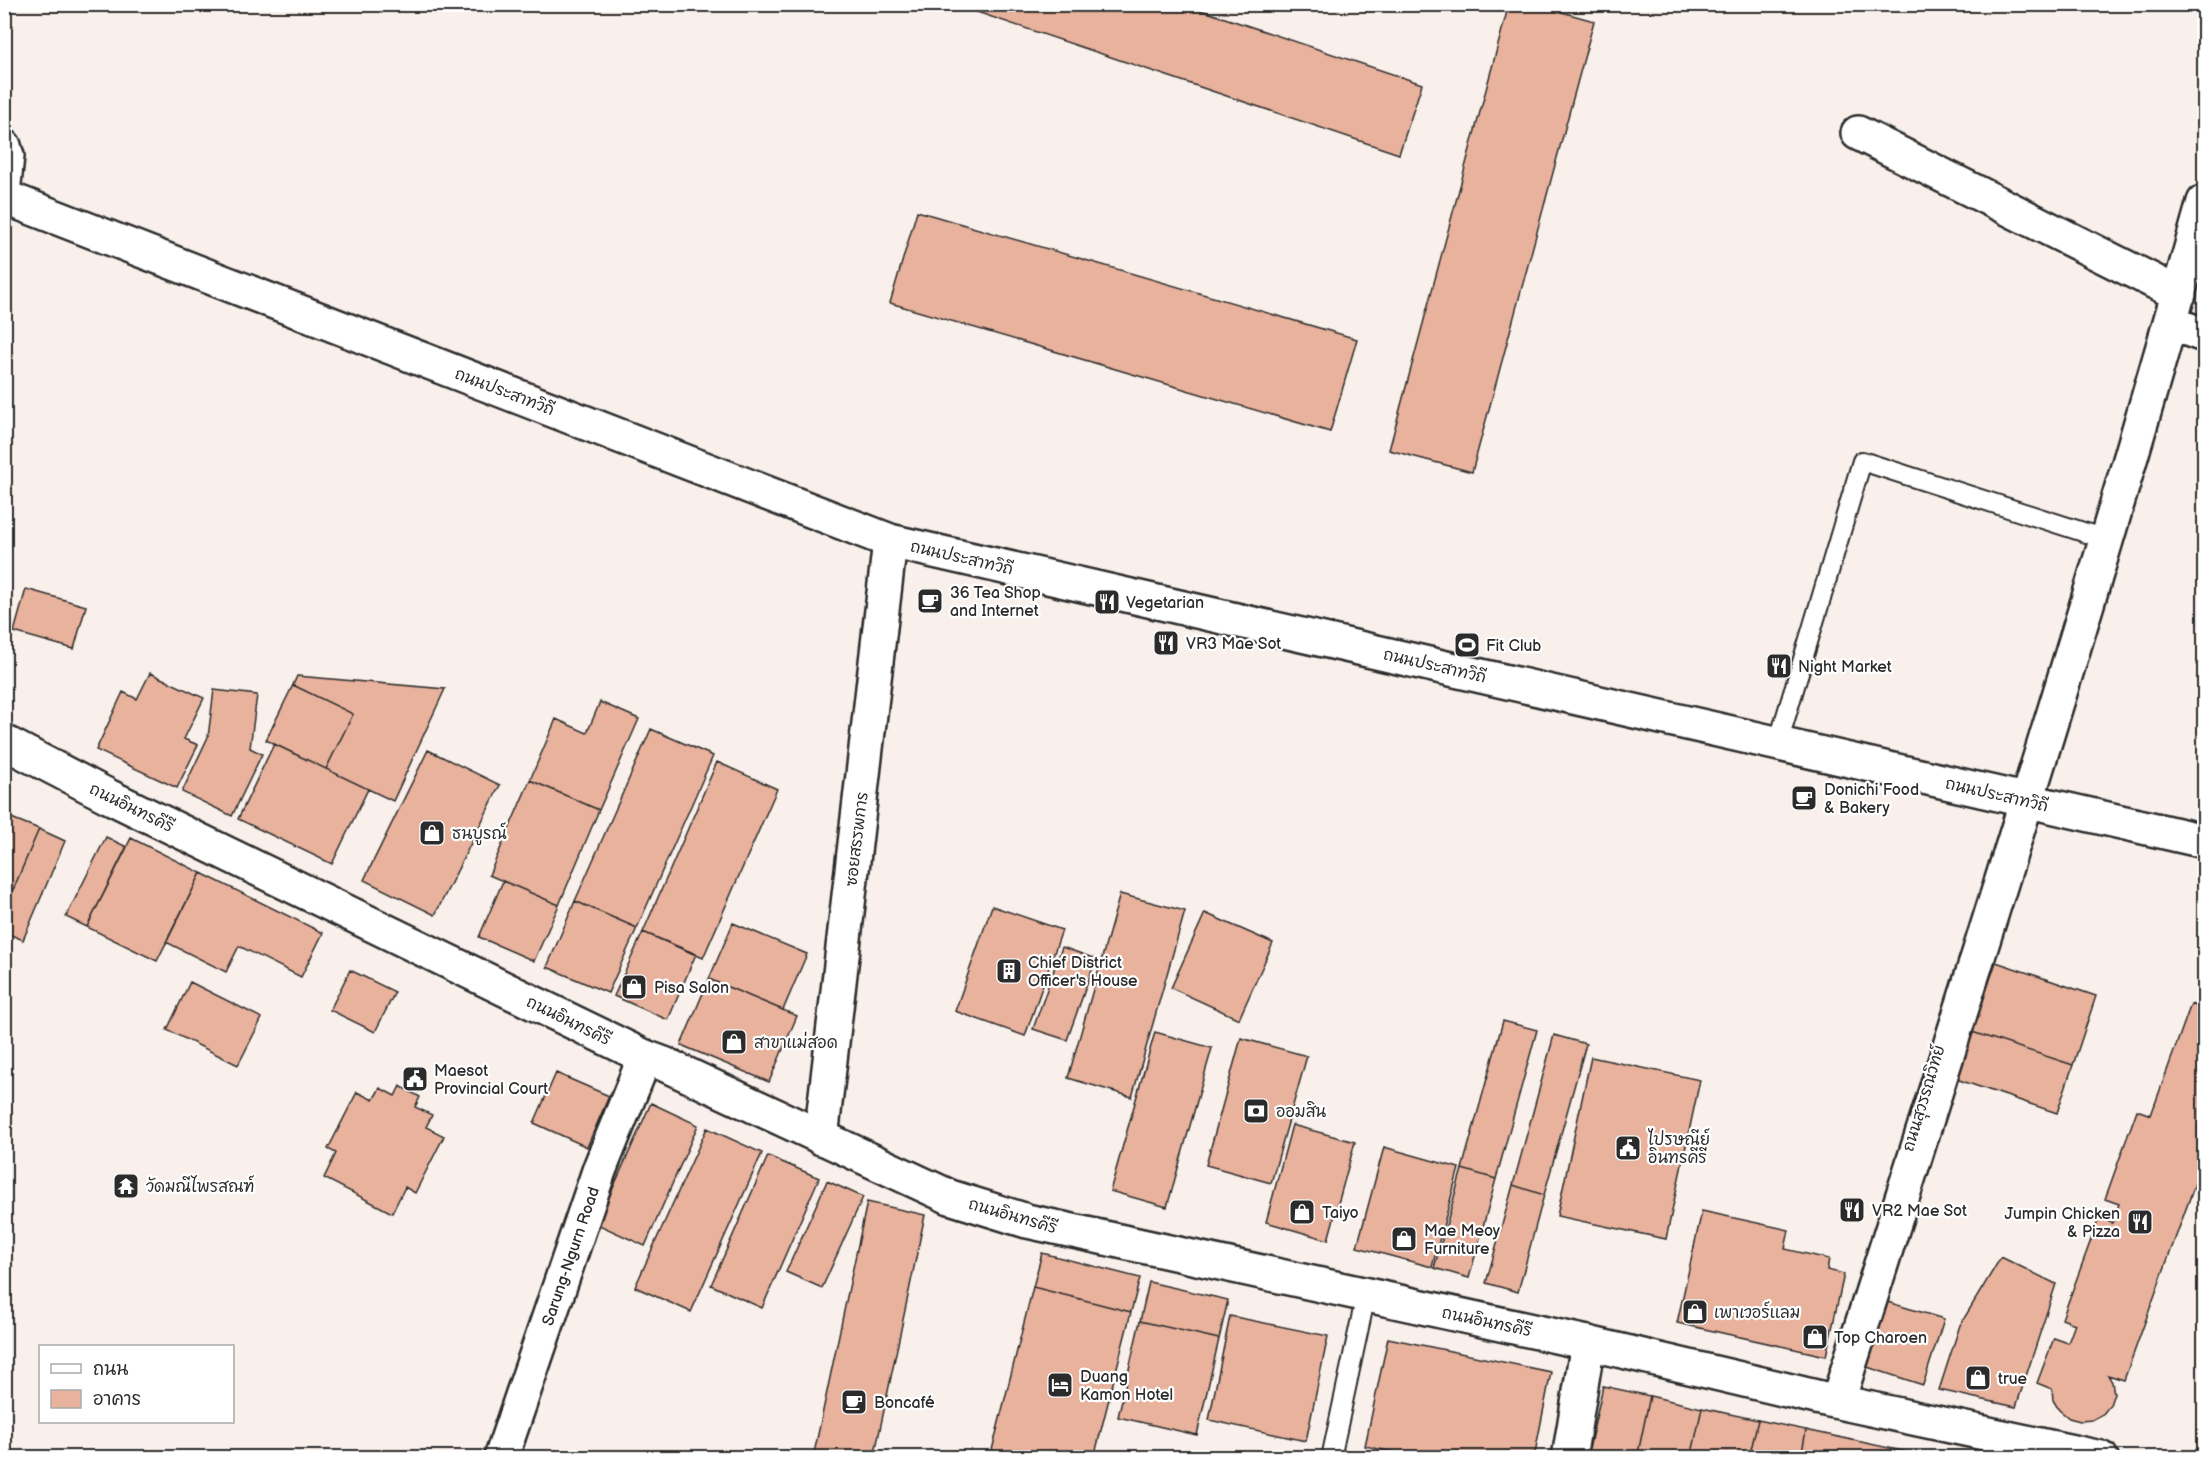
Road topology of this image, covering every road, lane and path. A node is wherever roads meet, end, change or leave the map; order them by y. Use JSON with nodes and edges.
{"nodes":[{"id":1,"x":1858,"y":133,"type":"dead end"},
{"id":2,"x":4,"y":146,"type":"edge"},
{"id":3,"x":4,"y":184,"type":"edge"},
{"id":4,"x":4,"y":197,"type":"edge"},
{"id":5,"x":2205,"y":202,"type":"edge"},
{"id":6,"x":2174,"y":308,"type":"junction"},
{"id":7,"x":2205,"y":335,"type":"edge"},
{"id":8,"x":2105,"y":539,"type":"junction"},
{"id":9,"x":890,"y":541,"type":"junction"},
{"id":10,"x":4,"y":742,"type":"edge"},
{"id":11,"x":1778,"y":743,"type":"junction"},
{"id":12,"x":2021,"y":799,"type":"junction"},
{"id":13,"x":2205,"y":841,"type":"edge"},
{"id":14,"x":645,"y":1057,"type":"junction"},
{"id":15,"x":821,"y":1138,"type":"junction"},
{"id":16,"x":1366,"y":1295,"type":"junction"},
{"id":17,"x":1588,"y":1343,"type":"junction"},
{"id":18,"x":1834,"y":1400,"type":"junction"},
{"id":19,"x":501,"y":1458,"type":"edge"},
{"id":20,"x":1331,"y":1458,"type":"edge"},
{"id":21,"x":1569,"y":1458,"type":"edge"},
{"id":22,"x":2101,"y":1458,"type":"edge"}],
"edges":[{"from":1,"to":6,"type":"street"},
{"from":2,"to":3,"type":"street"},
{"from":4,"to":9,"type":"street","name":"ถนนประสาทวิถี"},
{"from":5,"to":6,"type":"street","name":"ถนนสุวรรณวิทย์"},
{"from":6,"to":7,"type":"street"},
{"from":6,"to":8,"type":"street","name":"ถนนสุวรรณวิทย์"},
{"from":8,"to":11,"type":"lane"},
{"from":8,"to":12,"type":"street","name":"ถนนสุวรรณวิทย์"},
{"from":9,"to":11,"type":"street","name":"ถนนประสาทวิถี"},
{"from":9,"to":15,"type":"street","name":"ซอยสรรพการ"},
{"from":10,"to":14,"type":"street","name":"ถนนอินทรคีรี"},
{"from":11,"to":12,"type":"street","name":"ถนนประสาทวิถี"},
{"from":12,"to":13,"type":"street","name":"ถนนประสาทวิถี"},
{"from":12,"to":18,"type":"street","name":"ถนนสุวรรณวิทย์"},
{"from":14,"to":15,"type":"street","name":"ถนนอินทรคีรี"},
{"from":14,"to":19,"type":"street","name":"Sarung-Ngurn Road"},
{"from":15,"to":16,"type":"street","name":"ถนนอินทรคีรี"},
{"from":16,"to":17,"type":"street","name":"ถนนอินทรคีรี"},
{"from":16,"to":20,"type":"lane"},
{"from":17,"to":18,"type":"street","name":"ถนนอินทรคีรี"},
{"from":17,"to":21,"type":"street"},
{"from":18,"to":22,"type":"street","name":"ถนนอินทรคีรี"}]}
